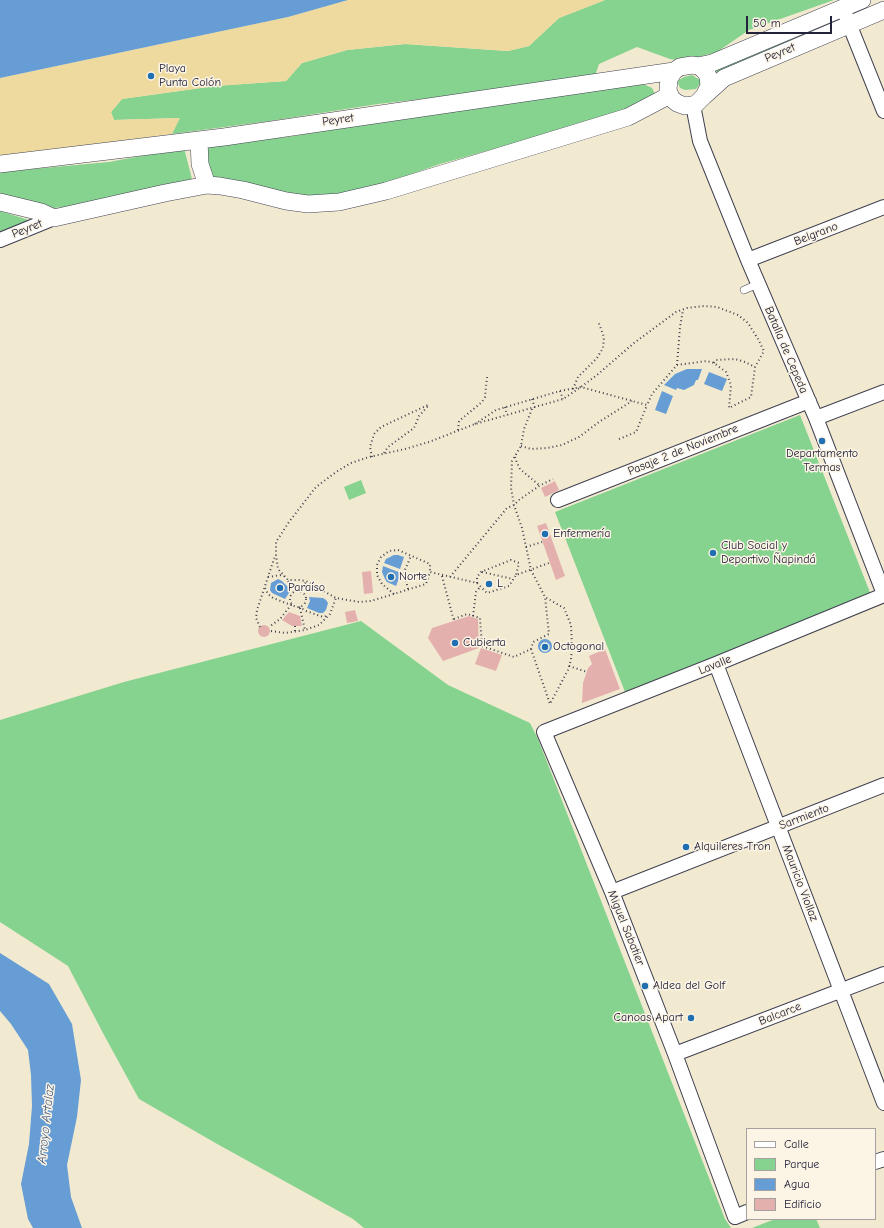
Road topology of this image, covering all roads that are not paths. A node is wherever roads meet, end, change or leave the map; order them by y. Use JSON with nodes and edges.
{"nodes":[{"id":1,"x":862,"y":0,"type":"edge"},
{"id":2,"x":884,"y":10,"type":"edge"},
{"id":3,"x":846,"y":16,"type":"junction"},
{"id":4,"x":698,"y":66,"type":"junction"},
{"id":5,"x":674,"y":71,"type":"junction"},
{"id":6,"x":670,"y":95,"type":"junction"},
{"id":7,"x":699,"y":100,"type":"junction"},
{"id":8,"x":884,"y":111,"type":"edge"},
{"id":9,"x":199,"y":140,"type":"junction"},
{"id":10,"x":0,"y":164,"type":"edge"},
{"id":11,"x":207,"y":185,"type":"junction"},
{"id":12,"x":0,"y":202,"type":"edge"},
{"id":13,"x":884,"y":207,"type":"edge"},
{"id":14,"x":54,"y":218,"type":"junction"},
{"id":15,"x":0,"y":240,"type":"edge"},
{"id":16,"x":748,"y":260,"type":"junction"},
{"id":17,"x":758,"y":284,"type":"junction"},
{"id":18,"x":744,"y":290,"type":"dead end"},
{"id":19,"x":884,"y":392,"type":"edge"},
{"id":20,"x":808,"y":401,"type":"junction"},
{"id":21,"x":816,"y":418,"type":"junction"},
{"id":22,"x":558,"y":500,"type":"dead end"},
{"id":23,"x":884,"y":595,"type":"edge"},
{"id":24,"x":716,"y":664,"type":"junction"},
{"id":25,"x":544,"y":732,"type":"joint"},
{"id":26,"x":884,"y":785,"type":"edge"},
{"id":27,"x":778,"y":827,"type":"junction"},
{"id":28,"x":612,"y":892,"type":"junction"},
{"id":29,"x":884,"y":974,"type":"edge"},
{"id":30,"x":841,"y":990,"type":"junction"},
{"id":31,"x":675,"y":1054,"type":"junction"},
{"id":32,"x":884,"y":1103,"type":"edge"},
{"id":33,"x":741,"y":1215,"type":"edge"}],
"edges":[{"from":1,"to":3,"type":"street","name":"Peyret"},
{"from":2,"to":3,"type":"street","name":"Peyret"},
{"from":3,"to":4,"type":"street","name":"Peyret"},
{"from":3,"to":7,"type":"street","name":"Peyret"},
{"from":3,"to":8,"type":"street"},
{"from":4,"to":5,"type":"street"},
{"from":4,"to":7,"type":"street"},
{"from":5,"to":6,"type":"street"},
{"from":5,"to":9,"type":"street","name":"Peyret"},
{"from":6,"to":7,"type":"street"},
{"from":6,"to":11,"type":"street","name":"Peyret"},
{"from":7,"to":16,"type":"street","name":"Batalla de Cepeda"},
{"from":9,"to":10,"type":"street","name":"Peyret"},
{"from":9,"to":11,"type":"street"},
{"from":11,"to":14,"type":"street","name":"Peyret"},
{"from":12,"to":14,"type":"street","name":"Peyret"},
{"from":13,"to":16,"type":"street","name":"Belgrano"},
{"from":14,"to":15,"type":"street","name":"Peyret"},
{"from":16,"to":17,"type":"street","name":"Batalla de Cepeda"},
{"from":17,"to":18,"type":"lane"},
{"from":17,"to":20,"type":"street","name":"Batalla de Cepeda"},
{"from":19,"to":21,"type":"street"},
{"from":20,"to":21,"type":"street","name":"Batalla de Cepeda"},
{"from":20,"to":22,"type":"street","name":"Pasaje 2 de Noviembre"},
{"from":21,"to":23,"type":"street","name":"Batalla de Cepeda"},
{"from":23,"to":24,"type":"street","name":"Lavalle"},
{"from":24,"to":25,"type":"street","name":"Lavalle"},
{"from":24,"to":27,"type":"street","name":"Mauricio Viollaz"},
{"from":25,"to":28,"type":"street","name":"Miguel Sabatier"},
{"from":26,"to":27,"type":"street","name":"Sarmiento"},
{"from":27,"to":28,"type":"street","name":"Sarmiento"},
{"from":27,"to":30,"type":"street","name":"Mauricio Viollaz"},
{"from":28,"to":31,"type":"street","name":"Miguel Sabatier"},
{"from":29,"to":30,"type":"street","name":"Balcarce"},
{"from":30,"to":31,"type":"street","name":"Balcarce"},
{"from":30,"to":32,"type":"street","name":"Mauricio Viollaz"},
{"from":31,"to":33,"type":"street","name":"Miguel Sabatier"}]}
